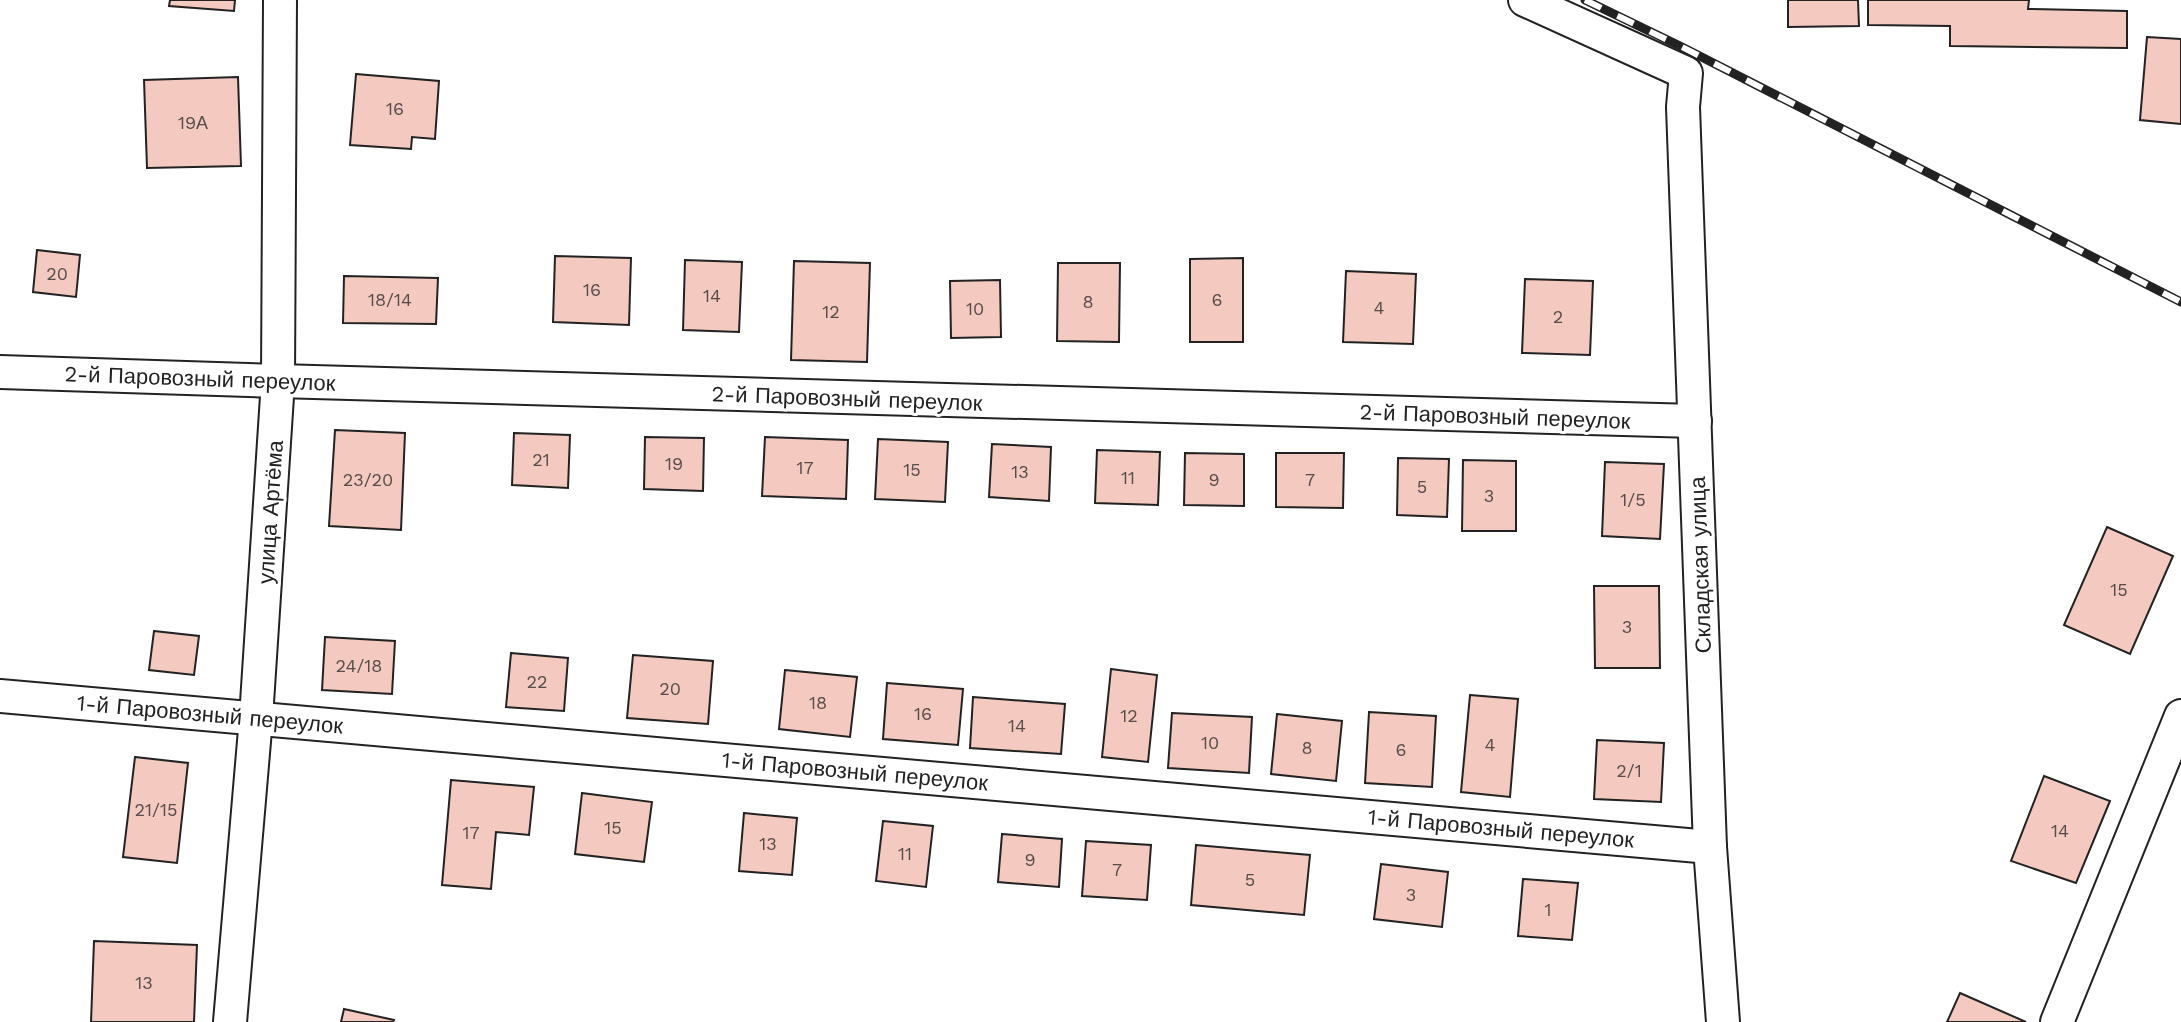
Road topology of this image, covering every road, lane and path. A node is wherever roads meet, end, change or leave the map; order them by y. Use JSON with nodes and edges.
{"nodes":[{"id":1,"x":280,"y":0,"type":"edge"},
{"id":2,"x":1525,"y":0,"type":"edge"},
{"id":3,"x":0,"y":372,"type":"edge"},
{"id":4,"x":278,"y":381,"type":"junction"},
{"id":5,"x":1695,"y":421,"type":"junction"},
{"id":6,"x":0,"y":696,"type":"edge"},
{"id":7,"x":2181,"y":716,"type":"edge"},
{"id":8,"x":256,"y":718,"type":"junction"},
{"id":9,"x":1710,"y":847,"type":"junction"},
{"id":10,"x":230,"y":1022,"type":"edge"},
{"id":11,"x":1723,"y":1022,"type":"edge"},
{"id":12,"x":2057,"y":1022,"type":"edge"}],
"edges":[{"from":1,"to":4,"type":"street","name":"улица Артёма"},
{"from":2,"to":5,"type":"street","name":"Складская улица"},
{"from":3,"to":4,"type":"street","name":"2-й Паровозный переулок"},
{"from":4,"to":5,"type":"street","name":"2-й Паровозный переулок"},
{"from":4,"to":8,"type":"street","name":"улица Артёма"},
{"from":5,"to":9,"type":"street","name":"Складская улица"},
{"from":6,"to":8,"type":"street","name":"1-й Паровозный переулок"},
{"from":7,"to":12,"type":"street"},
{"from":8,"to":9,"type":"street","name":"1-й Паровозный переулок"},
{"from":8,"to":10,"type":"street","name":"улица Артёма"},
{"from":9,"to":11,"type":"street","name":"Складская улица"}]}
